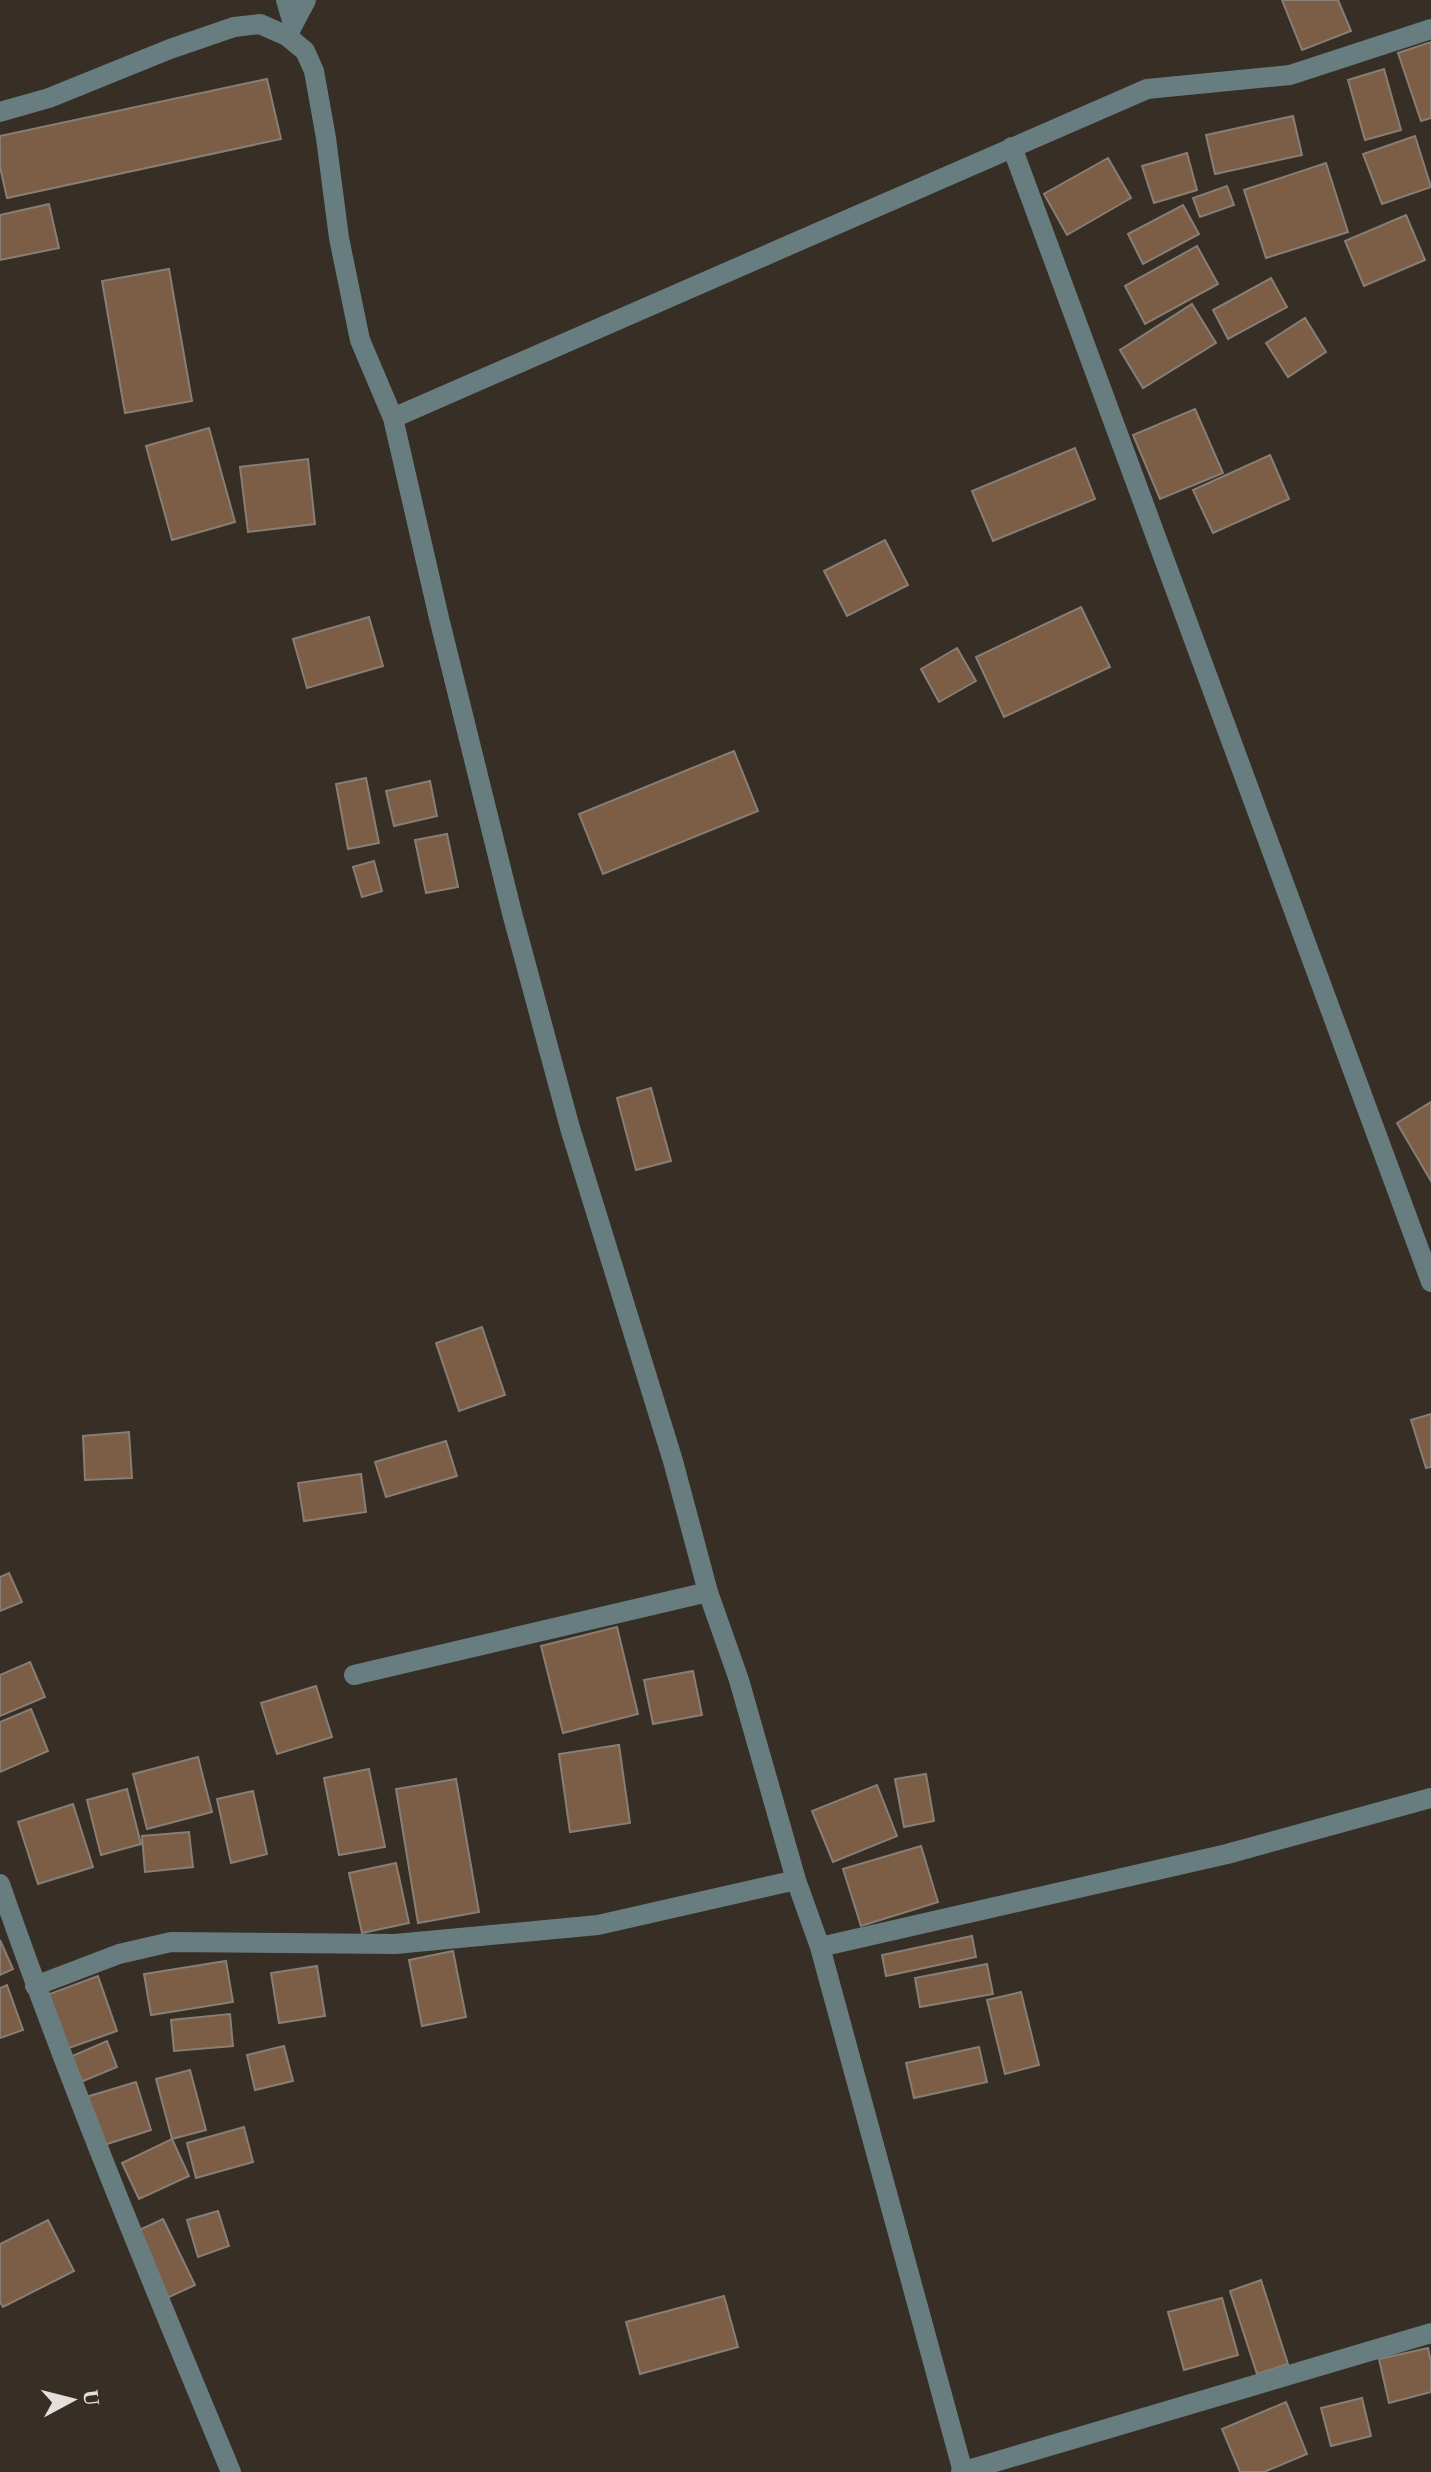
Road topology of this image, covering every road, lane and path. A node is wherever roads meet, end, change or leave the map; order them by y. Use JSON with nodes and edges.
{"nodes":[{"id":1,"x":286,"y":0,"type":"edge"},
{"id":2,"x":306,"y":0,"type":"edge"},
{"id":3,"x":1431,"y":29,"type":"edge"},
{"id":4,"x":290,"y":30,"type":"junction"},
{"id":5,"x":0,"y":112,"type":"edge"},
{"id":6,"x":1012,"y":147,"type":"junction"},
{"id":7,"x":393,"y":418,"type":"junction"},
{"id":8,"x":1431,"y":1282,"type":"edge"},
{"id":9,"x":708,"y":1592,"type":"junction"},
{"id":10,"x":354,"y":1675,"type":"dead end"},
{"id":11,"x":1431,"y":1798,"type":"edge"},
{"id":12,"x":796,"y":1880,"type":"junction"},
{"id":13,"x":0,"y":1884,"type":"edge"},
{"id":14,"x":820,"y":1947,"type":"junction"},
{"id":15,"x":35,"y":1986,"type":"junction"},
{"id":16,"x":1431,"y":2333,"type":"edge"},
{"id":17,"x":231,"y":2472,"type":"edge"},
{"id":18,"x":963,"y":2472,"type":"edge"}],
"edges":[{"from":1,"to":4,"type":"street"},
{"from":2,"to":4,"type":"street"},
{"from":3,"to":6,"type":"street"},
{"from":4,"to":5,"type":"street"},
{"from":4,"to":7,"type":"street"},
{"from":6,"to":7,"type":"street"},
{"from":6,"to":8,"type":"street"},
{"from":7,"to":9,"type":"street"},
{"from":9,"to":10,"type":"street"},
{"from":9,"to":12,"type":"street"},
{"from":11,"to":14,"type":"street"},
{"from":12,"to":14,"type":"street"},
{"from":12,"to":15,"type":"street"},
{"from":13,"to":15,"type":"street"},
{"from":14,"to":18,"type":"street"},
{"from":15,"to":17,"type":"street"},
{"from":16,"to":18,"type":"street"}]}
